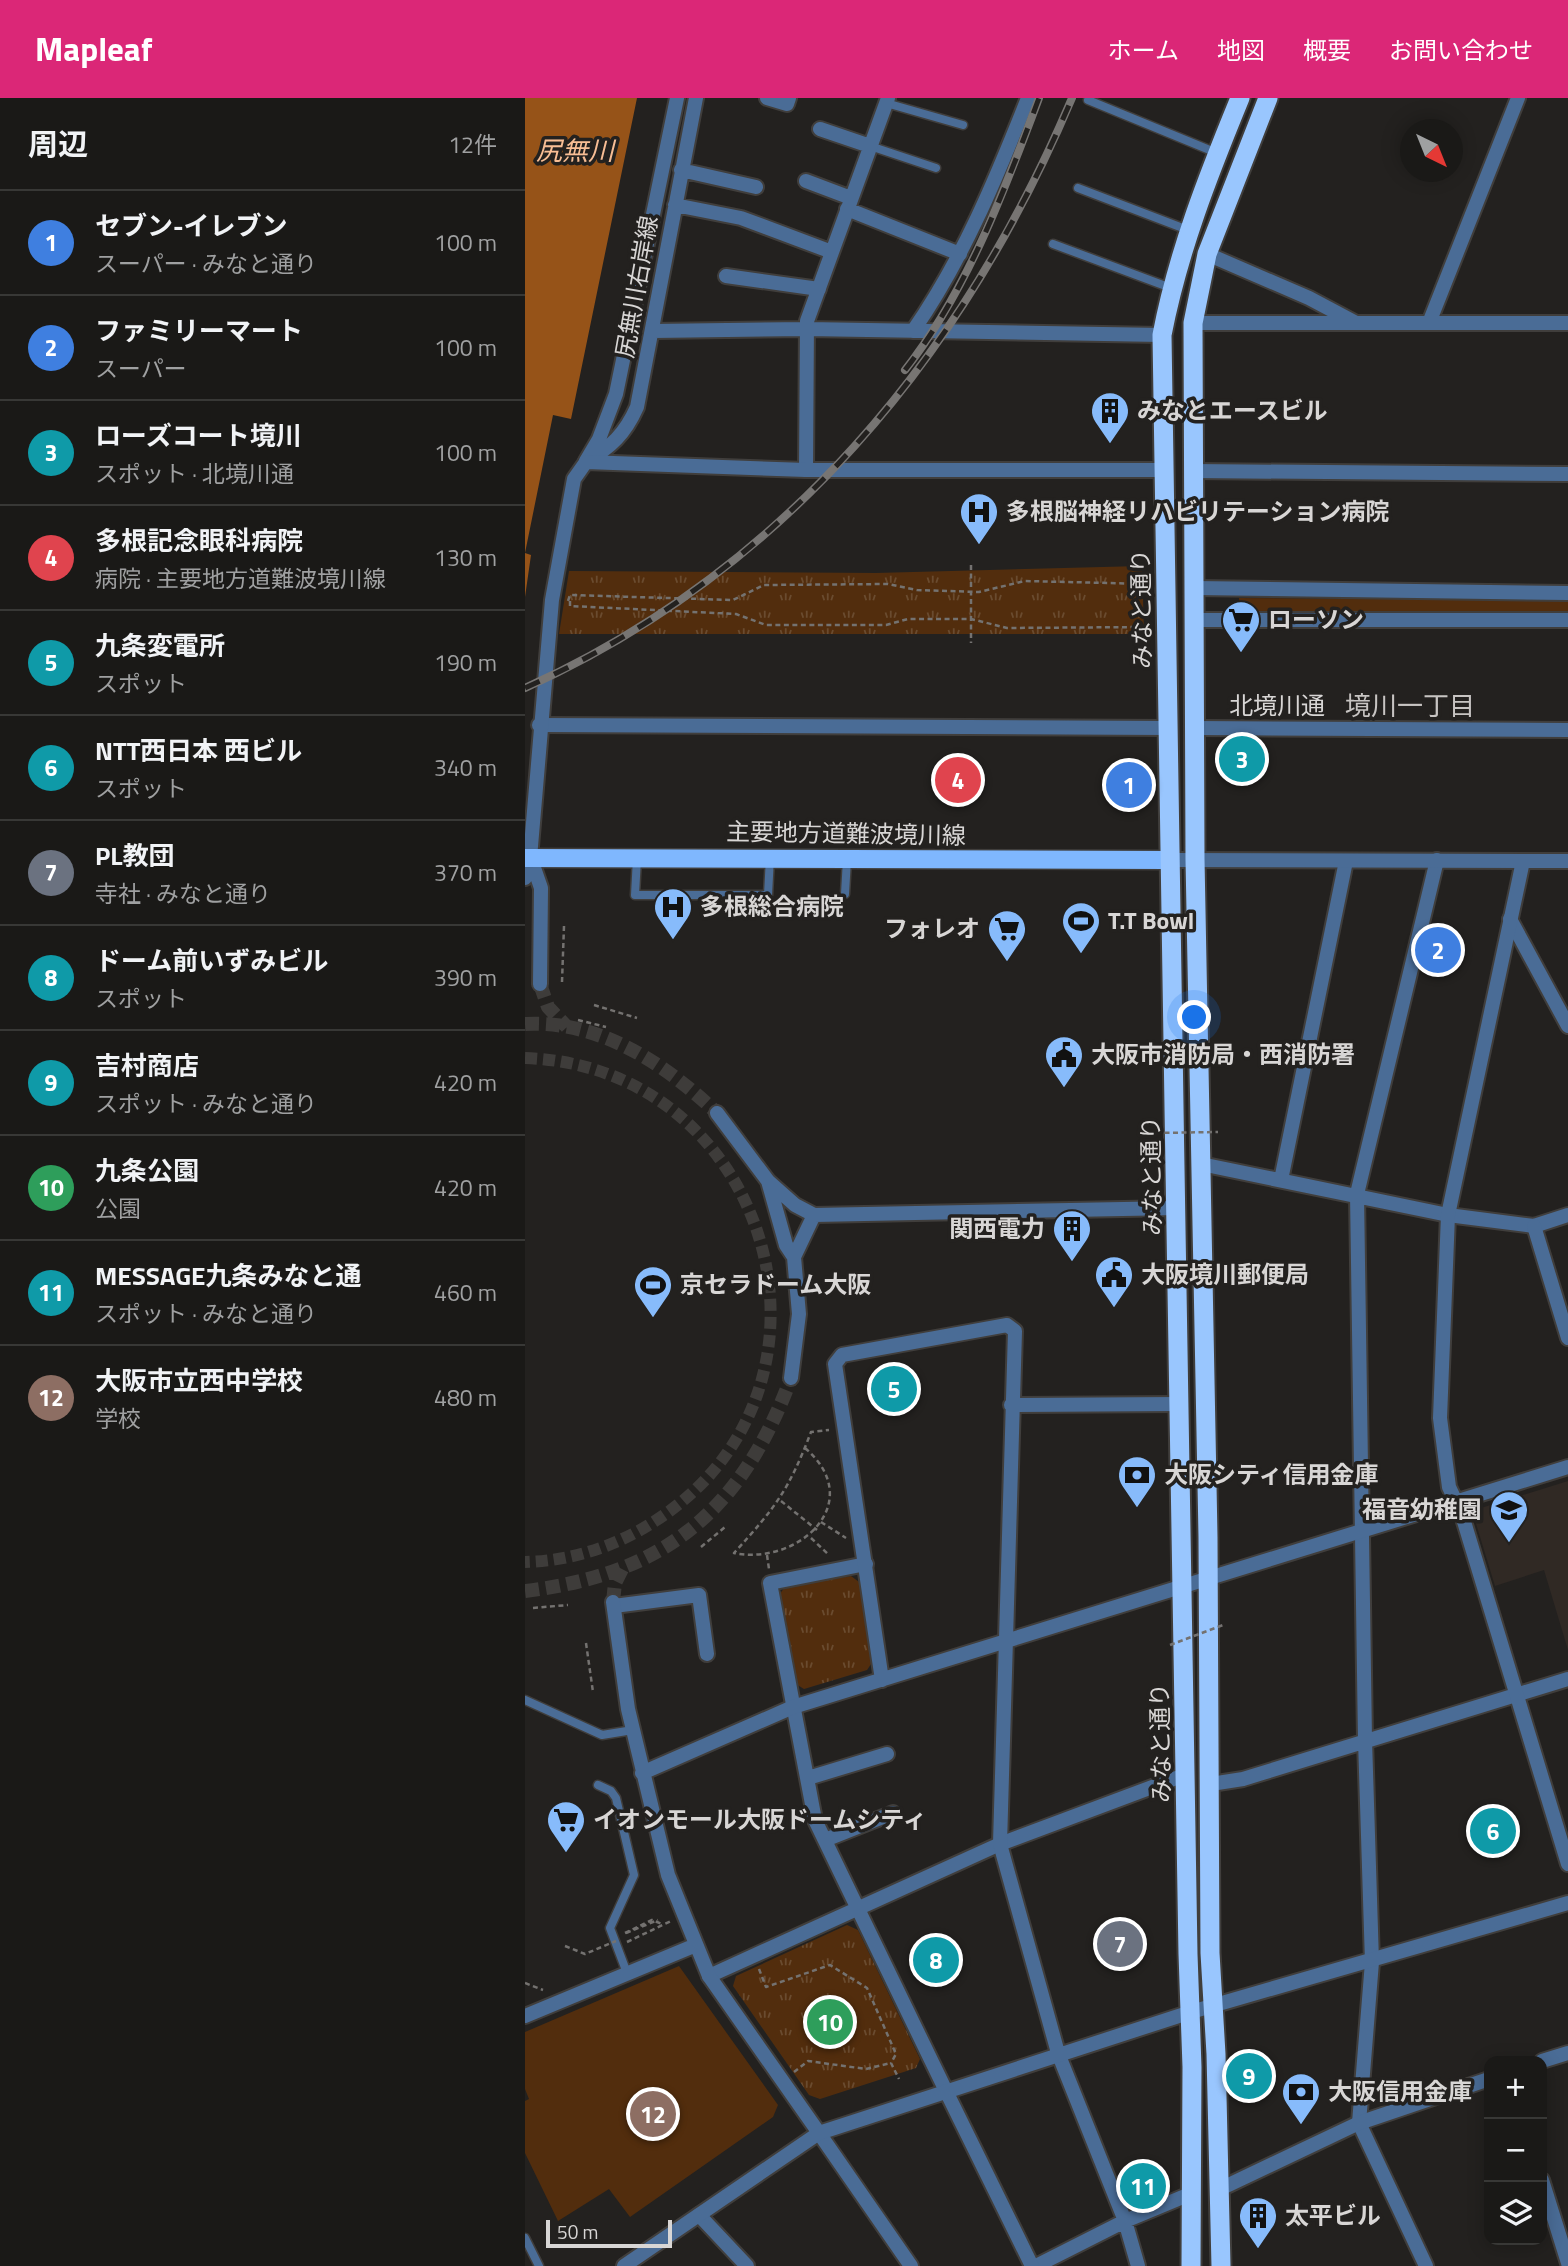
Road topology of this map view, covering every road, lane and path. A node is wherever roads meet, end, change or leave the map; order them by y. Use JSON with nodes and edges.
{"nodes":[{"id":1,"x":677,"y":98,"type":"edge"},
{"id":2,"x":696,"y":98,"type":"edge"},
{"id":3,"x":767,"y":98,"type":"edge"},
{"id":4,"x":789,"y":98,"type":"edge"},
{"id":5,"x":1028,"y":98,"type":"edge"},
{"id":6,"x":1240,"y":98,"type":"edge"},
{"id":7,"x":1268,"y":98,"type":"edge"},
{"id":8,"x":1518,"y":98,"type":"edge"},
{"id":9,"x":887,"y":100,"type":"edge"},
{"id":10,"x":1088,"y":100,"type":"edge"},
{"id":11,"x":963,"y":125,"type":"dead end"},
{"id":12,"x":820,"y":129,"type":"dead end"},
{"id":13,"x":870,"y":146,"type":"junction"},
{"id":14,"x":1218,"y":153,"type":"junction"},
{"id":15,"x":936,"y":168,"type":"dead end"},
{"id":16,"x":681,"y":170,"type":"junction"},
{"id":17,"x":806,"y":181,"type":"dead end"},
{"id":18,"x":756,"y":187,"type":"dead end"},
{"id":19,"x":1078,"y":188,"type":"dead end"},
{"id":20,"x":849,"y":203,"type":"junction"},
{"id":21,"x":675,"y":205,"type":"junction"},
{"id":22,"x":1188,"y":230,"type":"junction"},
{"id":23,"x":1053,"y":244,"type":"dead end"},
{"id":24,"x":832,"y":252,"type":"junction"},
{"id":25,"x":960,"y":254,"type":"junction"},
{"id":26,"x":1207,"y":254,"type":"junction"},
{"id":27,"x":726,"y":276,"type":"dead end"},
{"id":28,"x":819,"y":289,"type":"junction"},
{"id":29,"x":1171,"y":289,"type":"junction"},
{"id":30,"x":1193,"y":323,"type":"junction"},
{"id":31,"x":1356,"y":323,"type":"junction"},
{"id":32,"x":1429,"y":323,"type":"junction"},
{"id":33,"x":1568,"y":323,"type":"edge"},
{"id":34,"x":807,"y":329,"type":"junction"},
{"id":35,"x":653,"y":331,"type":"junction"},
{"id":36,"x":913,"y":331,"type":"junction"},
{"id":37,"x":1162,"y":335,"type":"junction"},
{"id":38,"x":586,"y":462,"type":"junction"},
{"id":39,"x":806,"y":470,"type":"junction"},
{"id":40,"x":1164,"y":470,"type":"junction"},
{"id":41,"x":1192,"y":471,"type":"junction"},
{"id":42,"x":1568,"y":474,"type":"edge"},
{"id":43,"x":971,"y":565,"type":"dead end"},
{"id":44,"x":1149,"y":584,"type":"dead end"},
{"id":45,"x":1194,"y":589,"type":"junction"},
{"id":46,"x":971,"y":592,"type":"junction"},
{"id":47,"x":1568,"y":593,"type":"edge"},
{"id":48,"x":552,"y":600,"type":"junction"},
{"id":49,"x":570,"y":601,"type":"junction"},
{"id":50,"x":971,"y":619,"type":"junction"},
{"id":51,"x":1194,"y":620,"type":"junction"},
{"id":52,"x":1568,"y":620,"type":"edge"},
{"id":53,"x":1150,"y":627,"type":"dead end"},
{"id":54,"x":971,"y":643,"type":"dead end"},
{"id":55,"x":539,"y":725,"type":"junction"},
{"id":56,"x":1196,"y":728,"type":"junction"},
{"id":57,"x":1169,"y":729,"type":"junction"},
{"id":58,"x":1568,"y":730,"type":"edge"},
{"id":59,"x":637,"y":857,"type":"junction"},
{"id":60,"x":528,"y":858,"type":"edge"},
{"id":61,"x":769,"y":858,"type":"junction"},
{"id":62,"x":847,"y":859,"type":"junction"},
{"id":63,"x":1195,"y":859,"type":"junction"},
{"id":64,"x":1168,"y":860,"type":"junction"},
{"id":65,"x":1437,"y":860,"type":"junction"},
{"id":66,"x":1346,"y":861,"type":"junction"},
{"id":67,"x":1523,"y":861,"type":"junction"},
{"id":68,"x":1568,"y":861,"type":"edge"},
{"id":69,"x":525,"y":878,"type":"edge"},
{"id":70,"x":845,"y":894,"type":"dead end"},
{"id":71,"x":1510,"y":919,"type":"junction"},
{"id":72,"x":564,"y":926,"type":"dead end"},
{"id":73,"x":562,"y":982,"type":"dead end"},
{"id":74,"x":540,"y":984,"type":"tunnel mouth"},
{"id":75,"x":594,"y":1004,"type":"dead end"},
{"id":76,"x":637,"y":1018,"type":"dead end"},
{"id":77,"x":578,"y":1020,"type":"dead end"},
{"id":78,"x":606,"y":1027,"type":"dead end"},
{"id":79,"x":1568,"y":1027,"type":"edge"},
{"id":80,"x":717,"y":1113,"type":"tunnel mouth"},
{"id":81,"x":1218,"y":1132,"type":"dead end"},
{"id":82,"x":1156,"y":1133,"type":"dead end"},
{"id":83,"x":1201,"y":1164,"type":"junction"},
{"id":84,"x":1280,"y":1180,"type":"junction"},
{"id":85,"x":768,"y":1181,"type":"junction"},
{"id":86,"x":1357,"y":1194,"type":"junction"},
{"id":87,"x":1177,"y":1208,"type":"junction"},
{"id":88,"x":814,"y":1215,"type":"junction"},
{"id":89,"x":1448,"y":1215,"type":"junction"},
{"id":90,"x":1568,"y":1215,"type":"edge"},
{"id":91,"x":1534,"y":1226,"type":"junction"},
{"id":92,"x":794,"y":1257,"type":"junction"},
{"id":93,"x":1564,"y":1310,"type":"edge"},
{"id":94,"x":1568,"y":1338,"type":"edge"},
{"id":95,"x":792,"y":1378,"type":"tunnel mouth"},
{"id":96,"x":1179,"y":1404,"type":"junction"},
{"id":97,"x":1011,"y":1405,"type":"junction"},
{"id":98,"x":847,"y":1429,"type":"junction"},
{"id":99,"x":805,"y":1448,"type":"junction"},
{"id":100,"x":1568,"y":1467,"type":"edge"},
{"id":101,"x":780,"y":1501,"type":"junction"},
{"id":102,"x":1455,"y":1502,"type":"junction"},
{"id":103,"x":821,"y":1522,"type":"junction"},
{"id":104,"x":725,"y":1527,"type":"dead end"},
{"id":105,"x":817,"y":1530,"type":"junction"},
{"id":106,"x":1362,"y":1532,"type":"junction"},
{"id":107,"x":810,"y":1537,"type":"junction"},
{"id":108,"x":701,"y":1547,"type":"dead end"},
{"id":109,"x":865,"y":1557,"type":"junction"},
{"id":110,"x":845,"y":1569,"type":"junction"},
{"id":111,"x":1209,"y":1579,"type":"junction"},
{"id":112,"x":1182,"y":1587,"type":"junction"},
{"id":113,"x":568,"y":1605,"type":"dead end"},
{"id":114,"x":533,"y":1608,"type":"dead end"},
{"id":115,"x":1223,"y":1625,"type":"dead end"},
{"id":116,"x":1006,"y":1642,"type":"junction"},
{"id":117,"x":586,"y":1643,"type":"dead end"},
{"id":118,"x":1170,"y":1645,"type":"dead end"},
{"id":119,"x":707,"y":1654,"type":"dead end"},
{"id":120,"x":1568,"y":1679,"type":"edge"},
{"id":121,"x":882,"y":1680,"type":"junction"},
{"id":122,"x":593,"y":1692,"type":"dead end"},
{"id":123,"x":1516,"y":1695,"type":"junction"},
{"id":124,"x":525,"y":1700,"type":"edge"},
{"id":125,"x":793,"y":1707,"type":"junction"},
{"id":126,"x":633,"y":1730,"type":"junction"},
{"id":127,"x":1365,"y":1740,"type":"junction"},
{"id":128,"x":887,"y":1754,"type":"dead end"},
{"id":129,"x":642,"y":1773,"type":"junction"},
{"id":130,"x":1187,"y":1774,"type":"junction"},
{"id":131,"x":808,"y":1778,"type":"junction"},
{"id":132,"x":1211,"y":1784,"type":"junction"},
{"id":133,"x":598,"y":1785,"type":"dead end"},
{"id":134,"x":893,"y":1813,"type":"dead end"},
{"id":135,"x":825,"y":1840,"type":"junction"},
{"id":136,"x":1000,"y":1844,"type":"junction"},
{"id":137,"x":1568,"y":1864,"type":"edge"},
{"id":138,"x":1568,"y":1903,"type":"edge"},
{"id":139,"x":857,"y":1907,"type":"junction"},
{"id":140,"x":670,"y":1921,"type":"dead end"},
{"id":141,"x":653,"y":1922,"type":"junction"},
{"id":142,"x":662,"y":1924,"type":"junction"},
{"id":143,"x":616,"y":1941,"type":"dead end"},
{"id":144,"x":625,"y":1942,"type":"dead end"},
{"id":145,"x":696,"y":1944,"type":"junction"},
{"id":146,"x":565,"y":1946,"type":"dead end"},
{"id":147,"x":754,"y":1955,"type":"junction"},
{"id":148,"x":1372,"y":1962,"type":"junction"},
{"id":149,"x":627,"y":1973,"type":"junction"},
{"id":150,"x":709,"y":1976,"type":"junction"},
{"id":151,"x":526,"y":1983,"type":"edge"},
{"id":152,"x":543,"y":1990,"type":"dead end"},
{"id":153,"x":1213,"y":2006,"type":"junction"},
{"id":154,"x":1191,"y":2012,"type":"junction"},
{"id":155,"x":525,"y":2016,"type":"edge"},
{"id":156,"x":1058,"y":2053,"type":"junction"},
{"id":157,"x":1568,"y":2053,"type":"edge"},
{"id":158,"x":1547,"y":2059,"type":"edge"},
{"id":159,"x":891,"y":2063,"type":"junction"},
{"id":160,"x":791,"y":2074,"type":"dead end"},
{"id":161,"x":899,"y":2080,"type":"dead end"},
{"id":162,"x":1484,"y":2081,"type":"edge"},
{"id":163,"x":946,"y":2091,"type":"junction"},
{"id":164,"x":1359,"y":2123,"type":"junction"},
{"id":165,"x":819,"y":2133,"type":"junction"},
{"id":166,"x":1543,"y":2182,"type":"edge"},
{"id":167,"x":1220,"y":2189,"type":"junction"},
{"id":168,"x":1190,"y":2194,"type":"junction"},
{"id":169,"x":699,"y":2215,"type":"junction"},
{"id":170,"x":1125,"y":2221,"type":"junction"},
{"id":171,"x":525,"y":2238,"type":"edge"},
{"id":172,"x":1568,"y":2263,"type":"edge"},
{"id":173,"x":539,"y":2266,"type":"edge"},
{"id":174,"x":624,"y":2266,"type":"edge"},
{"id":175,"x":747,"y":2266,"type":"edge"},
{"id":176,"x":911,"y":2266,"type":"edge"},
{"id":177,"x":1034,"y":2266,"type":"edge"},
{"id":178,"x":1138,"y":2266,"type":"edge"},
{"id":179,"x":1191,"y":2266,"type":"edge"},
{"id":180,"x":1221,"y":2266,"type":"edge"},
{"id":181,"x":1426,"y":2266,"type":"edge"}],
"edges":[{"from":1,"to":38,"type":"street","name":"尻無川右岸線"},
{"from":2,"to":16,"type":"street","name":"尻無川右岸線"},
{"from":3,"to":4,"type":"street"},
{"from":5,"to":25,"type":"street"},
{"from":6,"to":14,"type":"highway","name":"みなと通り"},
{"from":7,"to":26,"type":"highway","name":"みなと通り"},
{"from":8,"to":32,"type":"street"},
{"from":9,"to":11,"type":"lane"},
{"from":9,"to":13,"type":"street"},
{"from":10,"to":14,"type":"lane"},
{"from":12,"to":13,"type":"street"},
{"from":13,"to":15,"type":"lane"},
{"from":13,"to":20,"type":"street"},
{"from":14,"to":22,"type":"highway","name":"みなと通り"},
{"from":16,"to":18,"type":"street"},
{"from":16,"to":21,"type":"street","name":"尻無川右岸線"},
{"from":17,"to":20,"type":"street"},
{"from":19,"to":22,"type":"lane"},
{"from":20,"to":24,"type":"street"},
{"from":20,"to":25,"type":"street"},
{"from":21,"to":24,"type":"street"},
{"from":21,"to":35,"type":"street","name":"尻無川右岸線"},
{"from":22,"to":29,"type":"highway","name":"みなと通り"},
{"from":23,"to":29,"type":"lane"},
{"from":24,"to":28,"type":"street"},
{"from":25,"to":36,"type":"street"},
{"from":26,"to":30,"type":"highway","name":"みなと通り"},
{"from":26,"to":31,"type":"street"},
{"from":27,"to":28,"type":"street"},
{"from":28,"to":34,"type":"street"},
{"from":29,"to":37,"type":"highway","name":"みなと通り"},
{"from":30,"to":31,"type":"street"},
{"from":30,"to":41,"type":"highway","name":"みなと通り"},
{"from":31,"to":32,"type":"street"},
{"from":32,"to":33,"type":"street"},
{"from":34,"to":35,"type":"street"},
{"from":34,"to":36,"type":"street"},
{"from":34,"to":39,"type":"street"},
{"from":35,"to":38,"type":"street","name":"尻無川右岸線"},
{"from":36,"to":37,"type":"street"},
{"from":37,"to":40,"type":"highway","name":"みなと通り"},
{"from":38,"to":39,"type":"street"},
{"from":38,"to":48,"type":"street","name":"尻無川右岸線"},
{"from":39,"to":40,"type":"street"},
{"from":40,"to":57,"type":"highway","name":"みなと通り"},
{"from":41,"to":42,"type":"street"},
{"from":41,"to":45,"type":"highway","name":"みなと通り"},
{"from":43,"to":46,"type":"path"},
{"from":44,"to":46,"type":"path"},
{"from":45,"to":47,"type":"street"},
{"from":45,"to":51,"type":"highway","name":"みなと通り"},
{"from":46,"to":49,"type":"path"},
{"from":46,"to":50,"type":"path"},
{"from":48,"to":49,"type":"path"},
{"from":48,"to":55,"type":"street","name":"尻無川右岸線"},
{"from":49,"to":50,"type":"path"},
{"from":50,"to":53,"type":"path"},
{"from":50,"to":54,"type":"path"},
{"from":51,"to":52,"type":"street"},
{"from":51,"to":56,"type":"highway","name":"みなと通り"},
{"from":55,"to":57,"type":"street"},
{"from":55,"to":60,"type":"street","name":"尻無川右岸線"},
{"from":56,"to":58,"type":"street","name":"北境川通"},
{"from":56,"to":63,"type":"highway","name":"みなと通り"},
{"from":57,"to":64,"type":"highway","name":"みなと通り"},
{"from":59,"to":60,"type":"main road","name":"主要地方道難波境川線"},
{"from":59,"to":61,"type":"main road","name":"主要地方道難波境川線"},
{"from":59,"to":61,"type":"lane"},
{"from":60,"to":69,"type":"street"},
{"from":60,"to":74,"type":"street"},
{"from":61,"to":62,"type":"main road","name":"主要地方道難波境川線"},
{"from":62,"to":64,"type":"main road","name":"主要地方道難波境川線"},
{"from":62,"to":70,"type":"lane"},
{"from":63,"to":64,"type":"street"},
{"from":63,"to":66,"type":"street"},
{"from":63,"to":83,"type":"highway","name":"みなと通り"},
{"from":64,"to":87,"type":"highway","name":"みなと通り"},
{"from":65,"to":66,"type":"street"},
{"from":65,"to":67,"type":"street"},
{"from":65,"to":86,"type":"street"},
{"from":66,"to":84,"type":"street"},
{"from":67,"to":68,"type":"street"},
{"from":67,"to":71,"type":"street"},
{"from":71,"to":79,"type":"street"},
{"from":71,"to":89,"type":"street"},
{"from":72,"to":73,"type":"path"},
{"from":75,"to":76,"type":"path"},
{"from":77,"to":78,"type":"path"},
{"from":80,"to":85,"type":"street"},
{"from":81,"to":82,"type":"path","bridge":true},
{"from":83,"to":84,"type":"street"},
{"from":83,"to":111,"type":"highway","name":"みなと通り"},
{"from":84,"to":86,"type":"street"},
{"from":85,"to":88,"type":"street"},
{"from":85,"to":92,"type":"street"},
{"from":86,"to":89,"type":"street"},
{"from":86,"to":106,"type":"street"},
{"from":87,"to":88,"type":"street"},
{"from":87,"to":96,"type":"highway","name":"みなと通り"},
{"from":88,"to":92,"type":"street"},
{"from":89,"to":91,"type":"street"},
{"from":89,"to":102,"type":"street"},
{"from":90,"to":91,"type":"street"},
{"from":91,"to":93,"type":"street"},
{"from":92,"to":95,"type":"street"},
{"from":93,"to":94,"type":"street"},
{"from":96,"to":97,"type":"street"},
{"from":96,"to":112,"type":"highway","name":"みなと通り"},
{"from":97,"to":98,"type":"street"},
{"from":97,"to":116,"type":"street"},
{"from":98,"to":99,"type":"path"},
{"from":98,"to":109,"type":"street"},
{"from":99,"to":101,"type":"path"},
{"from":99,"to":103,"type":"path"},
{"from":100,"to":102,"type":"street"},
{"from":101,"to":105,"type":"path"},
{"from":101,"to":107,"type":"path"},
{"from":102,"to":106,"type":"street"},
{"from":102,"to":123,"type":"street"},
{"from":103,"to":105,"type":"path"},
{"from":103,"to":109,"type":"path"},
{"from":104,"to":108,"type":"path"},
{"from":105,"to":107,"type":"path"},
{"from":106,"to":111,"type":"street"},
{"from":106,"to":127,"type":"street"},
{"from":107,"to":110,"type":"path"},
{"from":109,"to":110,"type":"street"},
{"from":109,"to":121,"type":"street"},
{"from":110,"to":125,"type":"street"},
{"from":111,"to":112,"type":"street"},
{"from":111,"to":132,"type":"highway","name":"みなと通り"},
{"from":112,"to":116,"type":"street"},
{"from":112,"to":130,"type":"highway","name":"みなと通り"},
{"from":113,"to":114,"type":"path"},
{"from":115,"to":118,"type":"path","bridge":true},
{"from":116,"to":121,"type":"street"},
{"from":116,"to":136,"type":"street"},
{"from":117,"to":122,"type":"path"},
{"from":119,"to":126,"type":"street"},
{"from":120,"to":123,"type":"street"},
{"from":121,"to":125,"type":"street"},
{"from":123,"to":127,"type":"street"},
{"from":123,"to":137,"type":"street"},
{"from":124,"to":126,"type":"lane"},
{"from":125,"to":129,"type":"street"},
{"from":125,"to":131,"type":"street"},
{"from":126,"to":129,"type":"street"},
{"from":127,"to":132,"type":"street"},
{"from":127,"to":148,"type":"street"},
{"from":128,"to":131,"type":"street"},
{"from":129,"to":145,"type":"street"},
{"from":130,"to":136,"type":"street"},
{"from":130,"to":154,"type":"highway","name":"みなと通り"},
{"from":131,"to":135,"type":"street"},
{"from":132,"to":153,"type":"highway","name":"みなと通り"},
{"from":133,"to":149,"type":"lane"},
{"from":134,"to":135,"type":"street"},
{"from":135,"to":139,"type":"street"},
{"from":136,"to":139,"type":"street"},
{"from":136,"to":156,"type":"street"},
{"from":138,"to":148,"type":"street"},
{"from":139,"to":147,"type":"street"},
{"from":139,"to":163,"type":"street"},
{"from":140,"to":142,"type":"path"},
{"from":141,"to":141,"type":"path"},
{"from":141,"to":142,"type":"path"},
{"from":142,"to":144,"type":"path"},
{"from":143,"to":146,"type":"path","bridge":true},
{"from":145,"to":149,"type":"street"},
{"from":145,"to":150,"type":"street"},
{"from":147,"to":150,"type":"street"},
{"from":147,"to":159,"type":"path"},
{"from":148,"to":153,"type":"street"},
{"from":148,"to":164,"type":"street"},
{"from":149,"to":155,"type":"street"},
{"from":150,"to":165,"type":"street"},
{"from":151,"to":152,"type":"path"},
{"from":153,"to":154,"type":"street"},
{"from":153,"to":167,"type":"highway","name":"みなと通り"},
{"from":154,"to":156,"type":"street"},
{"from":154,"to":168,"type":"highway","name":"みなと通り"},
{"from":156,"to":163,"type":"street"},
{"from":156,"to":170,"type":"street"},
{"from":157,"to":158,"type":"street"},
{"from":159,"to":160,"type":"path"},
{"from":159,"to":161,"type":"path"},
{"from":162,"to":164,"type":"street"},
{"from":163,"to":165,"type":"street"},
{"from":163,"to":177,"type":"street"},
{"from":164,"to":167,"type":"street"},
{"from":164,"to":181,"type":"street"},
{"from":165,"to":169,"type":"street"},
{"from":165,"to":176,"type":"street"},
{"from":166,"to":172,"type":"street"},
{"from":167,"to":180,"type":"highway","name":"みなと通り"},
{"from":168,"to":170,"type":"street"},
{"from":168,"to":179,"type":"highway","name":"みなと通り"},
{"from":169,"to":174,"type":"street"},
{"from":169,"to":175,"type":"street"},
{"from":170,"to":177,"type":"street"},
{"from":170,"to":178,"type":"street"},
{"from":171,"to":173,"type":"lane"}]}
